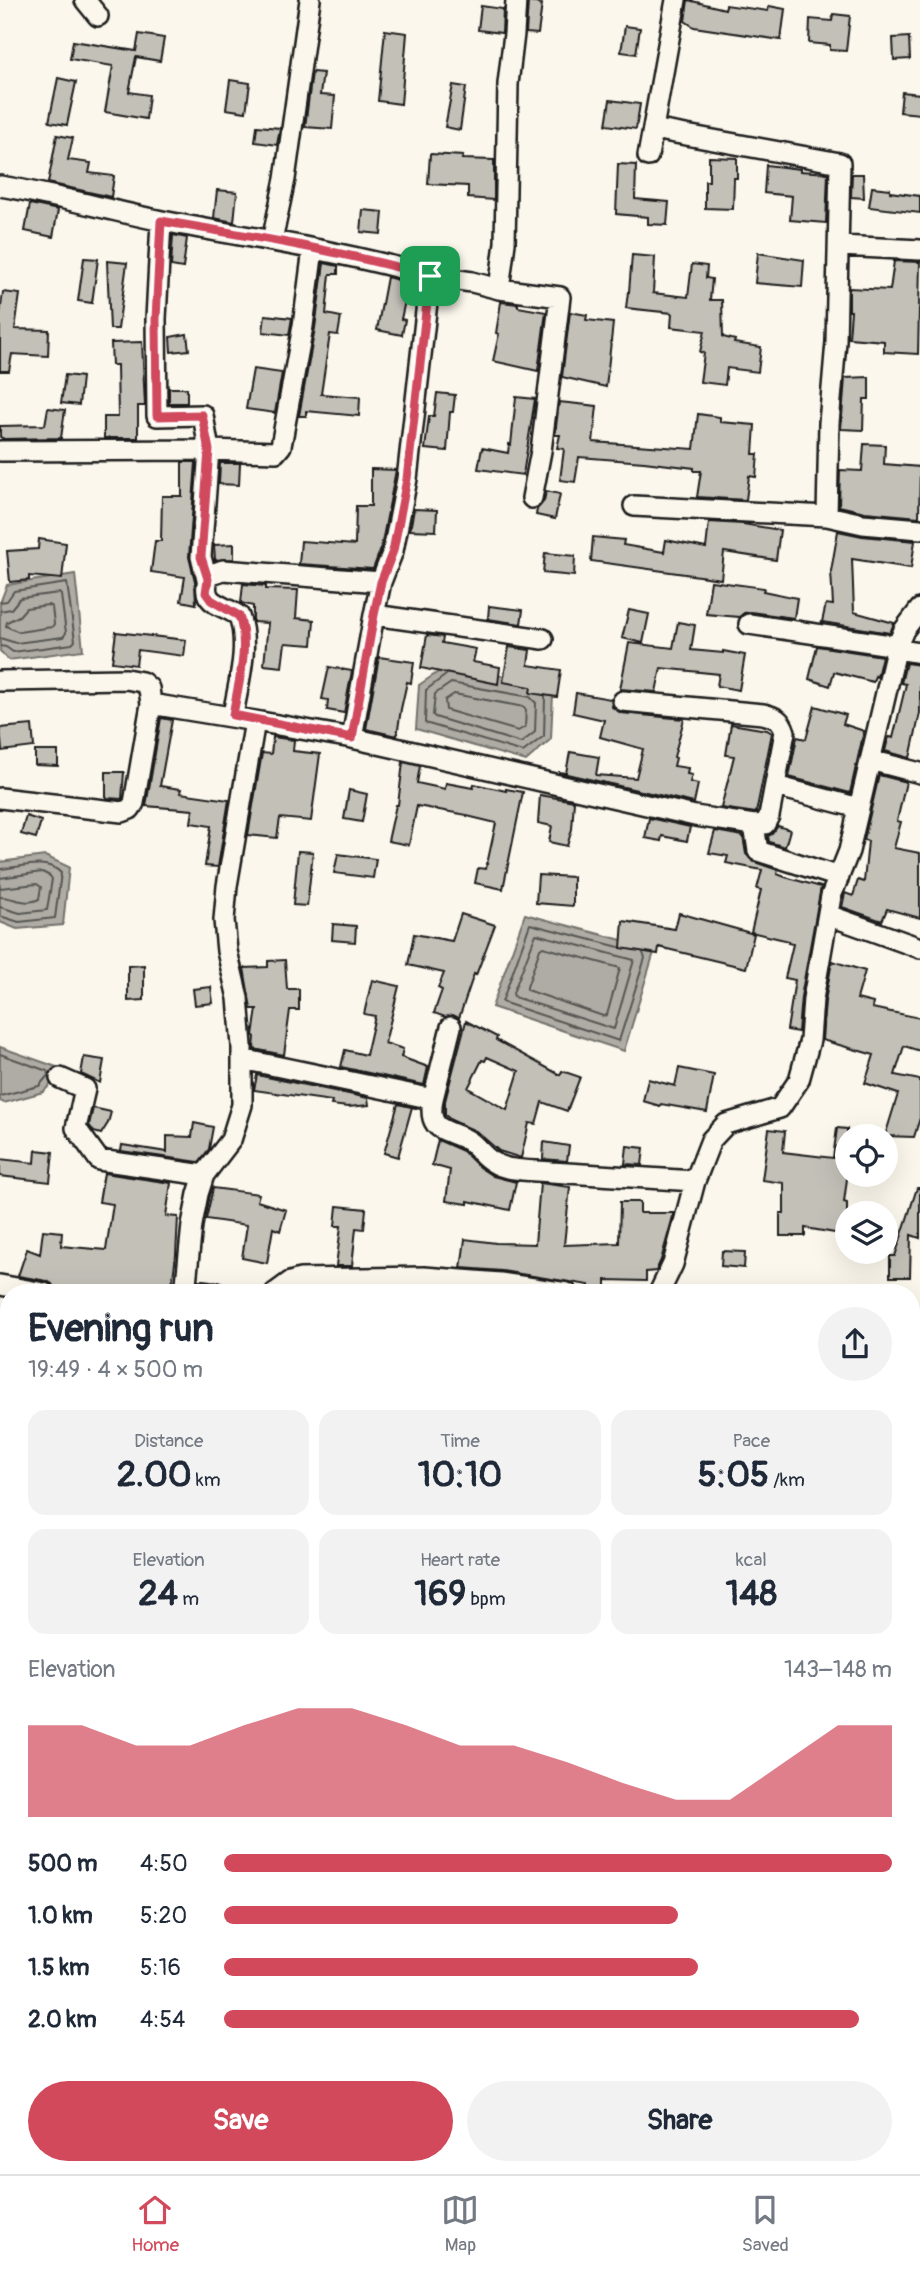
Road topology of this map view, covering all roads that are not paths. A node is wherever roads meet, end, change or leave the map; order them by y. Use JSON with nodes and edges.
{"nodes":[{"id":1,"x":85,"y":0,"type":"edge"},
{"id":2,"x":310,"y":0,"type":"edge"},
{"id":3,"x":516,"y":0,"type":"edge"},
{"id":4,"x":676,"y":0,"type":"edge"},
{"id":5,"x":98,"y":16,"type":"dead end"},
{"id":6,"x":653,"y":129,"type":"junction"},
{"id":7,"x":648,"y":156,"type":"dead end"},
{"id":8,"x":0,"y":186,"type":"edge"},
{"id":9,"x":161,"y":221,"type":"junction"},
{"id":10,"x":272,"y":241,"type":"junction"},
{"id":11,"x":839,"y":246,"type":"junction"},
{"id":12,"x":313,"y":250,"type":"junction"},
{"id":13,"x":920,"y":250,"type":"edge"},
{"id":14,"x":430,"y":276,"type":"junction"},
{"id":15,"x":499,"y":289,"type":"junction"},
{"id":16,"x":209,"y":450,"type":"junction"},
{"id":17,"x":0,"y":451,"type":"edge"},
{"id":18,"x":532,"y":498,"type":"dead end"},
{"id":19,"x":634,"y":506,"type":"dead end"},
{"id":20,"x":827,"y":516,"type":"junction"},
{"id":21,"x":920,"y":529,"type":"edge"},
{"id":22,"x":208,"y":579,"type":"junction"},
{"id":23,"x":381,"y":582,"type":"junction"},
{"id":24,"x":920,"y":609,"type":"edge"},
{"id":25,"x":374,"y":615,"type":"junction"},
{"id":26,"x":749,"y":624,"type":"dead end"},
{"id":27,"x":543,"y":639,"type":"dead end"},
{"id":28,"x":896,"y":647,"type":"junction"},
{"id":29,"x":920,"y":653,"type":"edge"},
{"id":30,"x":0,"y":681,"type":"edge"},
{"id":31,"x":623,"y":701,"type":"dead end"},
{"id":32,"x":151,"y":704,"type":"junction"},
{"id":33,"x":233,"y":715,"type":"junction"},
{"id":34,"x":255,"y":720,"type":"junction"},
{"id":35,"x":352,"y":738,"type":"junction"},
{"id":36,"x":870,"y":760,"type":"junction"},
{"id":37,"x":920,"y":774,"type":"edge"},
{"id":38,"x":775,"y":786,"type":"junction"},
{"id":39,"x":0,"y":798,"type":"edge"},
{"id":40,"x":859,"y":808,"type":"junction"},
{"id":41,"x":754,"y":825,"type":"junction"},
{"id":42,"x":839,"y":877,"type":"junction"},
{"id":43,"x":828,"y":915,"type":"junction"},
{"id":44,"x":920,"y":948,"type":"edge"},
{"id":45,"x":451,"y":1027,"type":"dead end"},
{"id":46,"x":242,"y":1059,"type":"junction"},
{"id":47,"x":60,"y":1078,"type":"dead end"},
{"id":48,"x":433,"y":1099,"type":"junction"},
{"id":49,"x":204,"y":1175,"type":"junction"},
{"id":50,"x":695,"y":1181,"type":"junction"},
{"id":51,"x":187,"y":1284,"type":"edge"},
{"id":52,"x":286,"y":1284,"type":"edge"},
{"id":53,"x":507,"y":1284,"type":"edge"},
{"id":54,"x":663,"y":1284,"type":"edge"}],
"edges":[{"from":1,"to":5,"type":"street"},
{"from":2,"to":10,"type":"street"},
{"from":3,"to":15,"type":"street"},
{"from":4,"to":6,"type":"street"},
{"from":6,"to":7,"type":"street"},
{"from":6,"to":11,"type":"street"},
{"from":8,"to":9,"type":"street"},
{"from":9,"to":10,"type":"street"},
{"from":9,"to":16,"type":"street"},
{"from":10,"to":12,"type":"street"},
{"from":11,"to":13,"type":"street"},
{"from":11,"to":20,"type":"street"},
{"from":12,"to":14,"type":"street"},
{"from":12,"to":16,"type":"street"},
{"from":14,"to":15,"type":"street"},
{"from":14,"to":23,"type":"street"},
{"from":15,"to":18,"type":"street"},
{"from":16,"to":17,"type":"street"},
{"from":16,"to":22,"type":"street"},
{"from":19,"to":20,"type":"street"},
{"from":20,"to":21,"type":"street"},
{"from":22,"to":23,"type":"street"},
{"from":22,"to":33,"type":"street"},
{"from":23,"to":25,"type":"street"},
{"from":24,"to":28,"type":"street"},
{"from":25,"to":27,"type":"street"},
{"from":25,"to":35,"type":"street"},
{"from":26,"to":28,"type":"street"},
{"from":28,"to":29,"type":"street"},
{"from":28,"to":36,"type":"street"},
{"from":30,"to":32,"type":"street"},
{"from":31,"to":38,"type":"street"},
{"from":32,"to":33,"type":"street"},
{"from":32,"to":39,"type":"street"},
{"from":33,"to":34,"type":"street"},
{"from":34,"to":35,"type":"street"},
{"from":34,"to":46,"type":"street"},
{"from":35,"to":41,"type":"street"},
{"from":36,"to":37,"type":"street"},
{"from":36,"to":40,"type":"street"},
{"from":38,"to":40,"type":"street"},
{"from":38,"to":41,"type":"street"},
{"from":40,"to":42,"type":"street"},
{"from":41,"to":42,"type":"street"},
{"from":42,"to":43,"type":"street"},
{"from":43,"to":44,"type":"street"},
{"from":43,"to":50,"type":"street"},
{"from":45,"to":48,"type":"street"},
{"from":46,"to":48,"type":"street"},
{"from":46,"to":49,"type":"street"},
{"from":47,"to":49,"type":"street"},
{"from":48,"to":50,"type":"street"},
{"from":49,"to":51,"type":"street"},
{"from":50,"to":54,"type":"street"},
{"from":52,"to":53,"type":"street"}]}
